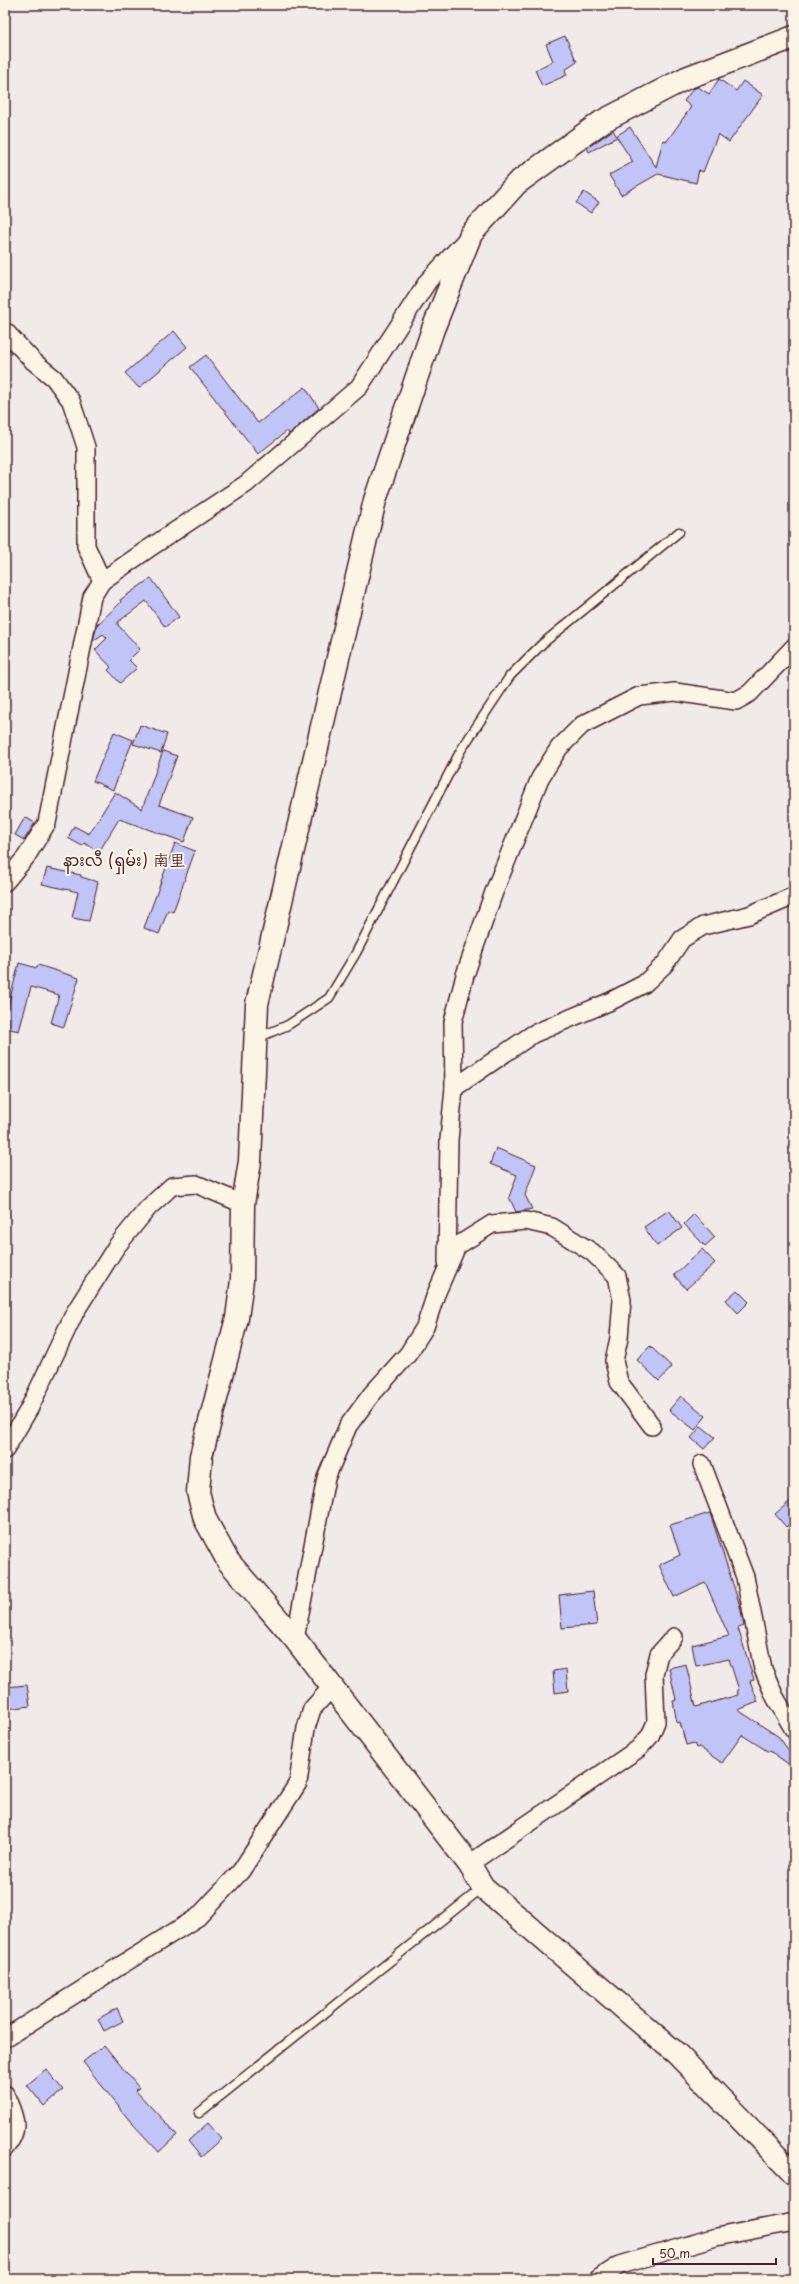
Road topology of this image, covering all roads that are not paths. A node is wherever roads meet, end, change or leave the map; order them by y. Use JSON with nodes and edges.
{"nodes":[{"id":1,"x":794,"y":37,"type":"edge"},
{"id":2,"x":471,"y":234,"type":"junction"},
{"id":3,"x":5,"y":331,"type":"edge"},
{"id":4,"x":679,"y":532,"type":"dead end"},
{"id":5,"x":102,"y":581,"type":"junction"},
{"id":6,"x":794,"y":647,"type":"edge"},
{"id":7,"x":5,"y":882,"type":"edge"},
{"id":8,"x":794,"y":896,"type":"edge"},
{"id":9,"x":255,"y":1038,"type":"junction"},
{"id":10,"x":454,"y":1088,"type":"junction"},
{"id":11,"x":244,"y":1204,"type":"junction"},
{"id":12,"x":446,"y":1269,"type":"junction"},
{"id":13,"x":652,"y":1426,"type":"dead end"},
{"id":14,"x":5,"y":1450,"type":"edge"},
{"id":15,"x":702,"y":1464,"type":"dead end"},
{"id":16,"x":674,"y":1637,"type":"dead end"},
{"id":17,"x":295,"y":1639,"type":"junction"},
{"id":18,"x":332,"y":1687,"type":"junction"},
{"id":19,"x":794,"y":1730,"type":"edge"},
{"id":20,"x":469,"y":1864,"type":"junction"},
{"id":21,"x":483,"y":1887,"type":"junction"},
{"id":22,"x":5,"y":2038,"type":"edge"},
{"id":23,"x":5,"y":2094,"type":"edge"},
{"id":24,"x":199,"y":2113,"type":"dead end"},
{"id":25,"x":5,"y":2148,"type":"edge"},
{"id":26,"x":794,"y":2174,"type":"edge"},
{"id":27,"x":794,"y":2222,"type":"edge"},
{"id":28,"x":598,"y":2279,"type":"edge"}],
"edges":[{"from":1,"to":2,"type":"main road"},
{"from":2,"to":5,"type":"street"},
{"from":2,"to":9,"type":"main road"},
{"from":3,"to":5,"type":"street"},
{"from":4,"to":9,"type":"lane"},
{"from":5,"to":7,"type":"street"},
{"from":6,"to":10,"type":"street"},
{"from":8,"to":10,"type":"street"},
{"from":9,"to":11,"type":"main road"},
{"from":10,"to":12,"type":"street"},
{"from":11,"to":14,"type":"street"},
{"from":11,"to":17,"type":"main road"},
{"from":12,"to":13,"type":"street"},
{"from":12,"to":17,"type":"street"},
{"from":15,"to":19,"type":"street"},
{"from":16,"to":20,"type":"street"},
{"from":17,"to":18,"type":"main road"},
{"from":18,"to":20,"type":"main road"},
{"from":18,"to":22,"type":"street"},
{"from":20,"to":21,"type":"main road"},
{"from":21,"to":24,"type":"lane"},
{"from":21,"to":26,"type":"main road"},
{"from":23,"to":25,"type":"street"},
{"from":27,"to":28,"type":"street"}]}
